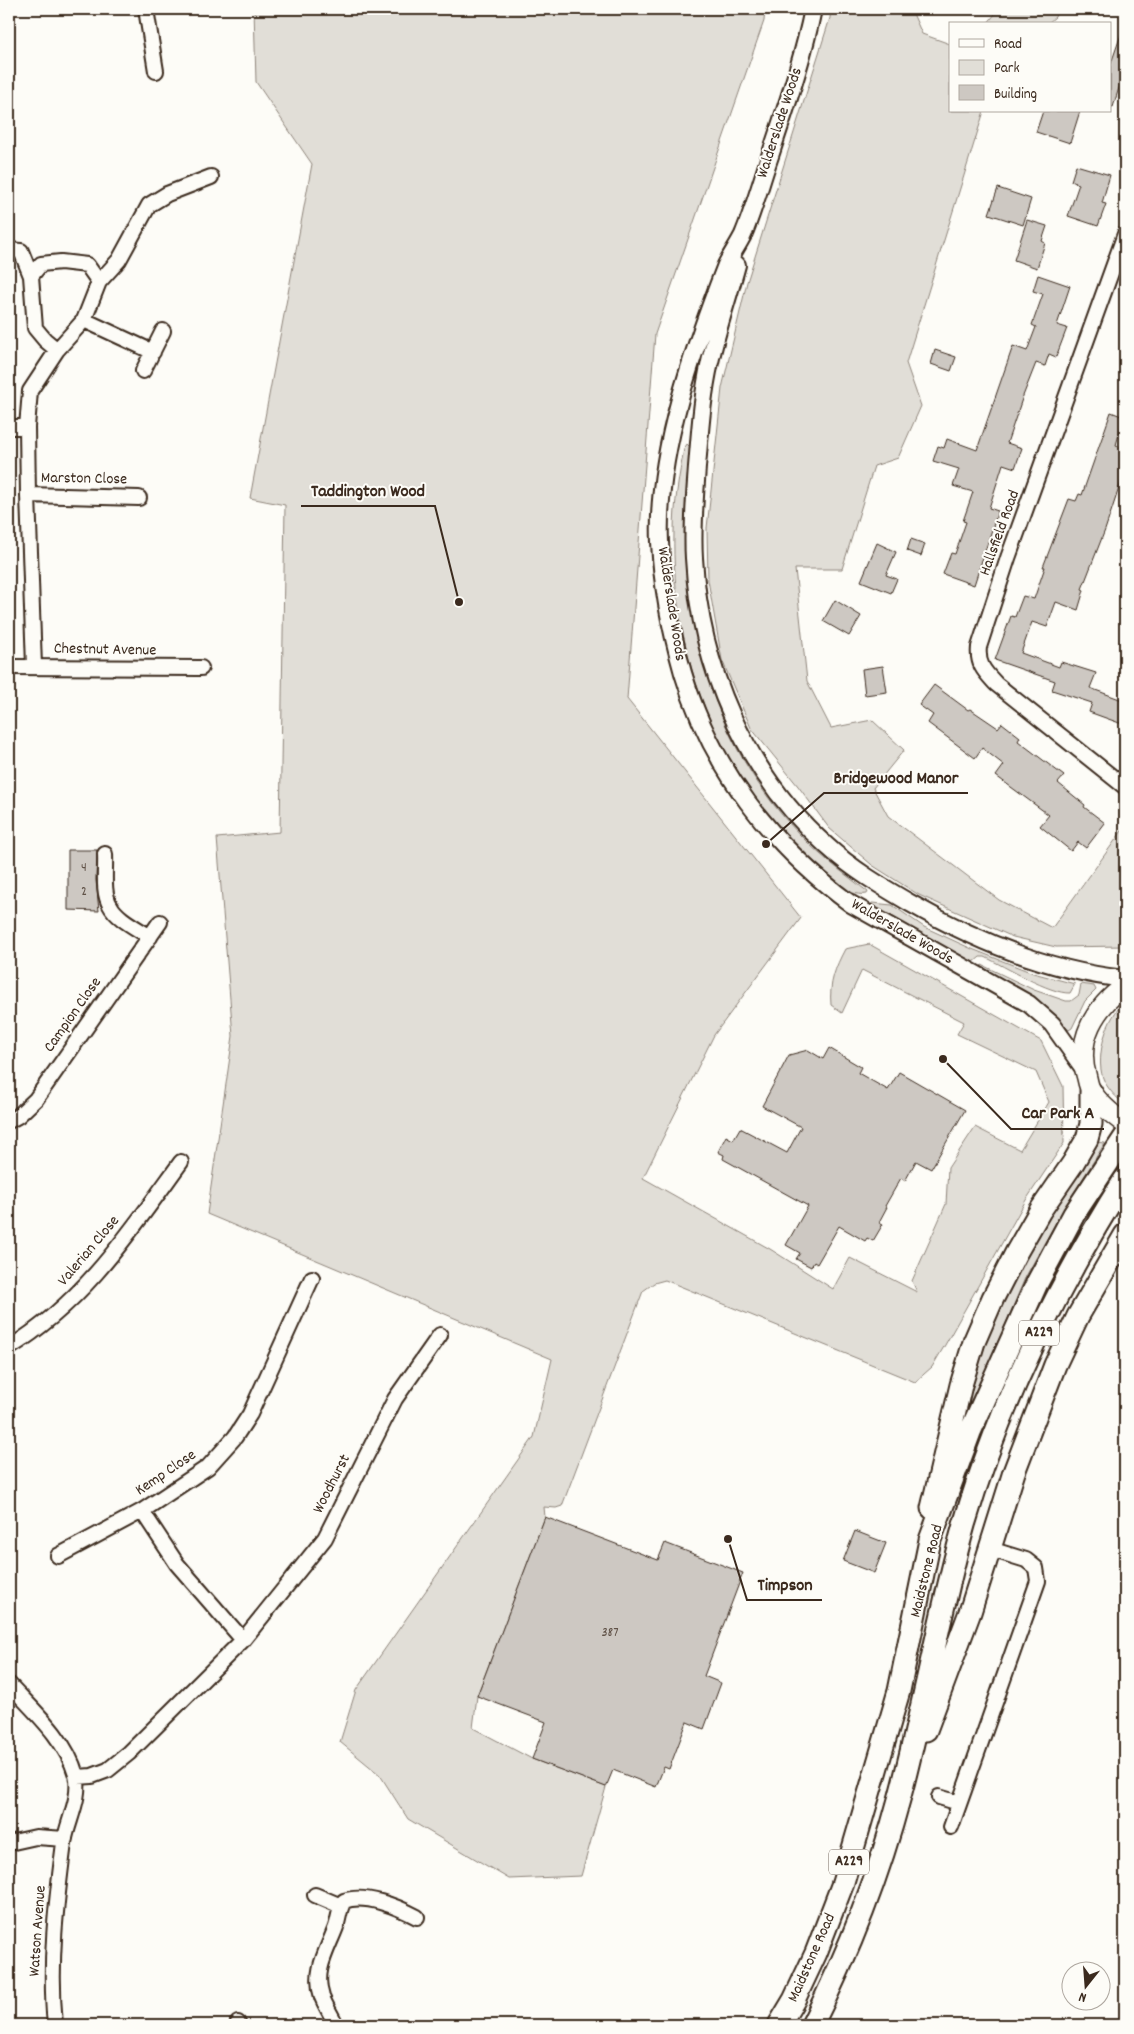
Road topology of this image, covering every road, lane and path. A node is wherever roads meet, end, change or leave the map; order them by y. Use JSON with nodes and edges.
{"nodes":[{"id":1,"x":146,"y":9,"type":"edge"},
{"id":2,"x":813,"y":9,"type":"edge"},
{"id":3,"x":156,"y":70,"type":"dead end"},
{"id":4,"x":211,"y":177,"type":"dead end"},
{"id":5,"x":1125,"y":234,"type":"edge"},
{"id":6,"x":742,"y":236,"type":"junction"},
{"id":7,"x":9,"y":250,"type":"edge"},
{"id":8,"x":31,"y":276,"type":"junction"},
{"id":9,"x":99,"y":282,"type":"junction"},
{"id":10,"x":84,"y":320,"type":"junction"},
{"id":11,"x":163,"y":331,"type":"dead end"},
{"id":12,"x":57,"y":350,"type":"junction"},
{"id":13,"x":153,"y":352,"type":"junction"},
{"id":14,"x":143,"y":371,"type":"dead end"},
{"id":15,"x":9,"y":427,"type":"edge"},
{"id":16,"x":28,"y":427,"type":"junction"},
{"id":17,"x":28,"y":495,"type":"junction"},
{"id":18,"x":139,"y":498,"type":"dead end"},
{"id":19,"x":34,"y":666,"type":"junction"},
{"id":20,"x":9,"y":667,"type":"edge"},
{"id":21,"x":201,"y":668,"type":"dead end"},
{"id":22,"x":1125,"y":787,"type":"edge"},
{"id":23,"x":105,"y":854,"type":"dead end"},
{"id":24,"x":160,"y":922,"type":"dead end"},
{"id":25,"x":150,"y":937,"type":"junction"},
{"id":26,"x":1125,"y":979,"type":"edge"},
{"id":27,"x":1125,"y":986,"type":"edge"},
{"id":28,"x":1084,"y":1069,"type":"junction"},
{"id":29,"x":1091,"y":1092,"type":"junction"},
{"id":30,"x":9,"y":1122,"type":"edge"},
{"id":31,"x":1125,"y":1124,"type":"edge"},
{"id":32,"x":1125,"y":1137,"type":"edge"},
{"id":33,"x":182,"y":1162,"type":"dead end"},
{"id":34,"x":1125,"y":1179,"type":"edge"},
{"id":35,"x":1125,"y":1235,"type":"edge"},
{"id":36,"x":312,"y":1278,"type":"dead end"},
{"id":37,"x":440,"y":1335,"type":"dead end"},
{"id":38,"x":9,"y":1348,"type":"edge"},
{"id":39,"x":142,"y":1511,"type":"junction"},
{"id":40,"x":930,"y":1540,"type":"junction"},
{"id":41,"x":999,"y":1552,"type":"junction"},
{"id":42,"x":58,"y":1556,"type":"dead end"},
{"id":43,"x":243,"y":1640,"type":"junction"},
{"id":44,"x":9,"y":1684,"type":"edge"},
{"id":45,"x":77,"y":1777,"type":"junction"},
{"id":46,"x":900,"y":1796,"type":"junction"},
{"id":47,"x":939,"y":1796,"type":"dead end"},
{"id":48,"x":959,"y":1803,"type":"junction"},
{"id":49,"x":951,"y":1827,"type":"dead end"},
{"id":50,"x":65,"y":1839,"type":"junction"},
{"id":51,"x":9,"y":1843,"type":"edge"},
{"id":52,"x":315,"y":1895,"type":"dead end"},
{"id":53,"x":341,"y":1906,"type":"junction"},
{"id":54,"x":417,"y":1917,"type":"dead end"},
{"id":55,"x":55,"y":2025,"type":"edge"},
{"id":56,"x":336,"y":2025,"type":"edge"},
{"id":57,"x":779,"y":2025,"type":"edge"},
{"id":58,"x":812,"y":2025,"type":"edge"}],
"edges":[{"from":1,"to":3,"type":"street"},
{"from":2,"to":6,"type":"street","name":"Walderslade Woods"},
{"from":4,"to":9,"type":"street","name":"Marston Close"},
{"from":5,"to":22,"type":"street","name":"Hallsfield Road"},
{"from":6,"to":26,"type":"street","name":"Walderslade Woods"},
{"from":6,"to":28,"type":"street","name":"Walderslade Woods"},
{"from":7,"to":8,"type":"street"},
{"from":8,"to":9,"type":"street"},
{"from":8,"to":12,"type":"street"},
{"from":9,"to":10,"type":"street","name":"Marston Close"},
{"from":10,"to":12,"type":"street","name":"Marston Close"},
{"from":10,"to":13,"type":"street"},
{"from":11,"to":13,"type":"street"},
{"from":12,"to":16,"type":"street","name":"Marston Close"},
{"from":13,"to":14,"type":"street"},
{"from":15,"to":16,"type":"street"},
{"from":16,"to":17,"type":"street","name":"Marston Close"},
{"from":17,"to":18,"type":"street","name":"Marston Close"},
{"from":17,"to":19,"type":"street","name":"Marston Close"},
{"from":19,"to":20,"type":"street","name":"Chestnut Avenue"},
{"from":19,"to":21,"type":"street","name":"Chestnut Avenue"},
{"from":23,"to":25,"type":"street"},
{"from":24,"to":25,"type":"street","name":"Campion Close"},
{"from":25,"to":30,"type":"street","name":"Campion Close"},
{"from":27,"to":28,"type":"main road"},
{"from":28,"to":29,"type":"main road"},
{"from":29,"to":31,"type":"main road"},
{"from":29,"to":40,"type":"main road"},
{"from":32,"to":40,"type":"main road","name":"Maidstone Road","number":"A229"},
{"from":33,"to":38,"type":"street","name":"Valerian Close"},
{"from":34,"to":46,"type":"main road","number":"A229"},
{"from":35,"to":41,"type":"main road"},
{"from":36,"to":39,"type":"street","name":"Kemp Close"},
{"from":37,"to":43,"type":"street","name":"Woodhurst"},
{"from":39,"to":42,"type":"street","name":"Kemp Close"},
{"from":39,"to":43,"type":"street"},
{"from":40,"to":57,"type":"main road","name":"Maidstone Road","number":"A229"},
{"from":41,"to":46,"type":"main road"},
{"from":41,"to":48,"type":"street"},
{"from":43,"to":45,"type":"street","name":"Woodhurst"},
{"from":44,"to":45,"type":"street"},
{"from":45,"to":50,"type":"street","name":"Watson Avenue"},
{"from":46,"to":58,"type":"main road","name":"Maidstone Road","number":"A229"},
{"from":47,"to":48,"type":"street"},
{"from":48,"to":49,"type":"street"},
{"from":50,"to":51,"type":"street"},
{"from":50,"to":55,"type":"street","name":"Watson Avenue"},
{"from":52,"to":53,"type":"street"},
{"from":53,"to":54,"type":"street"},
{"from":53,"to":56,"type":"street"}]}
